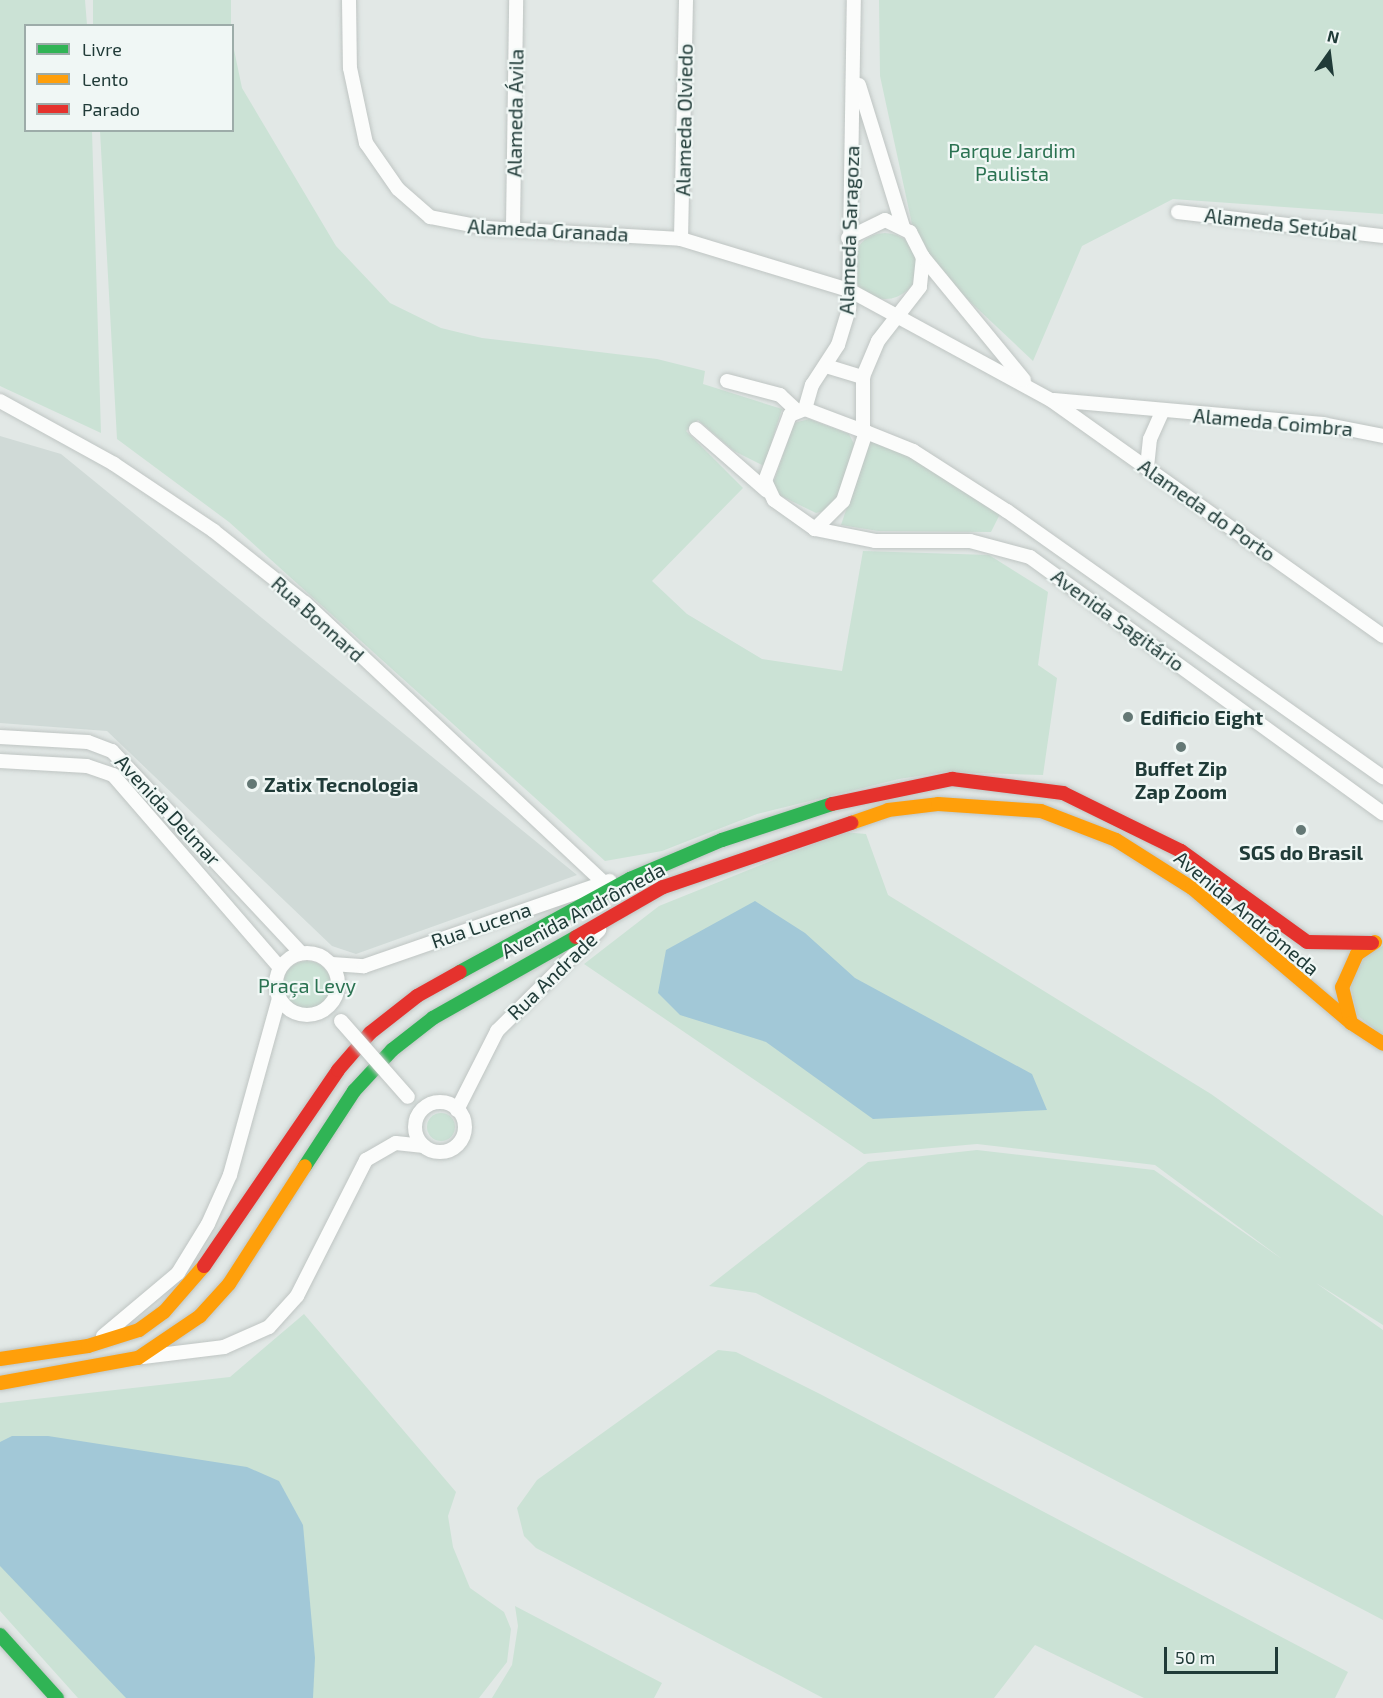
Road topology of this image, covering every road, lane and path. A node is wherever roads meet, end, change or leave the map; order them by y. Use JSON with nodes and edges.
{"nodes":[{"id":1,"x":349,"y":0,"type":"edge"},
{"id":2,"x":516,"y":0,"type":"edge"},
{"id":3,"x":686,"y":0,"type":"edge"},
{"id":4,"x":854,"y":0,"type":"edge"},
{"id":5,"x":856,"y":77,"type":"junction"},
{"id":6,"x":876,"y":142,"type":"junction"},
{"id":7,"x":852,"y":145,"type":"junction"},
{"id":8,"x":1178,"y":212,"type":"dead end"},
{"id":9,"x":513,"y":227,"type":"junction"},
{"id":10,"x":903,"y":227,"type":"junction"},
{"id":11,"x":1383,"y":236,"type":"edge"},
{"id":12,"x":848,"y":238,"type":"junction"},
{"id":13,"x":681,"y":239,"type":"junction"},
{"id":14,"x":922,"y":257,"type":"junction"},
{"id":15,"x":849,"y":290,"type":"junction"},
{"id":16,"x":898,"y":315,"type":"junction"},
{"id":17,"x":826,"y":366,"type":"junction"},
{"id":18,"x":863,"y":377,"type":"junction"},
{"id":19,"x":727,"y":381,"type":"dead end"},
{"id":20,"x":1029,"y":386,"type":"junction"},
{"id":21,"x":1051,"y":400,"type":"junction"},
{"id":22,"x":0,"y":401,"type":"edge"},
{"id":23,"x":801,"y":410,"type":"junction"},
{"id":24,"x":1162,"y":412,"type":"junction"},
{"id":25,"x":696,"y":429,"type":"dead end"},
{"id":26,"x":864,"y":430,"type":"junction"},
{"id":27,"x":1383,"y":436,"type":"edge"},
{"id":28,"x":1147,"y":467,"type":"junction"},
{"id":29,"x":767,"y":491,"type":"junction"},
{"id":30,"x":815,"y":529,"type":"junction"},
{"id":31,"x":1383,"y":636,"type":"edge"},
{"id":32,"x":0,"y":737,"type":"edge"},
{"id":33,"x":0,"y":761,"type":"edge"},
{"id":34,"x":1383,"y":777,"type":"edge"},
{"id":35,"x":1383,"y":813,"type":"edge"},
{"id":36,"x":630,"y":879,"type":"junction"},
{"id":37,"x":603,"y":882,"type":"junction"},
{"id":38,"x":621,"y":910,"type":"junction"},
{"id":39,"x":1377,"y":941,"type":"edge"},
{"id":40,"x":301,"y":953,"type":"junction"},
{"id":41,"x":332,"y":964,"type":"junction"},
{"id":42,"x":280,"y":968,"type":"junction"},
{"id":43,"x":279,"y":998,"type":"junction"},
{"id":44,"x":326,"y":1009,"type":"junction"},
{"id":45,"x":1351,"y":1023,"type":"junction"},
{"id":46,"x":1377,"y":1042,"type":"edge"},
{"id":47,"x":1383,"y":1052,"type":"edge"},
{"id":48,"x":457,"y":1110,"type":"junction"},
{"id":49,"x":419,"y":1113,"type":"junction"},
{"id":50,"x":424,"y":1146,"type":"junction"},
{"id":51,"x":87,"y":1346,"type":"junction"},
{"id":52,"x":138,"y":1358,"type":"junction"},
{"id":53,"x":0,"y":1359,"type":"edge"},
{"id":54,"x":0,"y":1383,"type":"edge"},
{"id":55,"x":0,"y":1635,"type":"edge"},
{"id":56,"x":57,"y":1698,"type":"edge"}],
"edges":[{"from":1,"to":9,"type":"street","name":"Alameda Granada"},
{"from":2,"to":9,"type":"street","name":"Alameda Ávila"},
{"from":3,"to":13,"type":"street","name":"Alameda Olviedo"},
{"from":4,"to":5,"type":"street","name":"Alameda Saragoza"},
{"from":5,"to":6,"type":"street","name":"Alameda Saragoza"},
{"from":5,"to":7,"type":"street","name":"Alameda Saragoza"},
{"from":6,"to":7,"type":"street"},
{"from":6,"to":10,"type":"street","name":"Alameda Saragoza"},
{"from":7,"to":12,"type":"street","name":"Alameda Saragoza"},
{"from":8,"to":11,"type":"street","name":"Alameda Setúbal"},
{"from":9,"to":13,"type":"street","name":"Alameda Granada"},
{"from":10,"to":12,"type":"street"},
{"from":10,"to":14,"type":"street"},
{"from":12,"to":15,"type":"street","name":"Alameda Saragoza"},
{"from":13,"to":15,"type":"street","name":"Alameda Granada"},
{"from":14,"to":16,"type":"street"},
{"from":14,"to":20,"type":"street","name":"Alameda do Porto"},
{"from":15,"to":16,"type":"street","name":"Alameda Granada"},
{"from":15,"to":17,"type":"street","name":"Alameda Saragoza"},
{"from":16,"to":18,"type":"street"},
{"from":16,"to":20,"type":"street","name":"Alameda do Porto"},
{"from":17,"to":18,"type":"street"},
{"from":17,"to":23,"type":"street","name":"Alameda Saragoza"},
{"from":18,"to":26,"type":"street"},
{"from":19,"to":23,"type":"street"},
{"from":20,"to":21,"type":"street","name":"Alameda do Porto"},
{"from":21,"to":24,"type":"street","name":"Alameda Coimbra"},
{"from":21,"to":28,"type":"street","name":"Alameda do Porto"},
{"from":22,"to":37,"type":"street","name":"Rua Bonnard"},
{"from":23,"to":26,"type":"street","name":"Avenida Sagitário"},
{"from":23,"to":29,"type":"street","name":"Alameda Saragoza"},
{"from":24,"to":27,"type":"street","name":"Alameda Coimbra"},
{"from":24,"to":28,"type":"street"},
{"from":25,"to":29,"type":"street","name":"Avenida Sagitário"},
{"from":26,"to":30,"type":"street"},
{"from":26,"to":34,"type":"street","name":"Avenida Sagitário"},
{"from":28,"to":31,"type":"street","name":"Alameda do Porto"},
{"from":29,"to":30,"type":"street","name":"Avenida Sagitário"},
{"from":30,"to":35,"type":"street","name":"Avenida Sagitário"},
{"from":32,"to":40,"type":"street","name":"Avenida Delmar"},
{"from":33,"to":42,"type":"street","name":"Avenida Delmar"},
{"from":36,"to":37,"type":"street","name":"Rua Lucena"},
{"from":36,"to":39,"type":"main road","name":"Avenida Andrômeda"},
{"from":36,"to":51,"type":"main road","name":"Avenida Andrômeda"},
{"from":37,"to":41,"type":"street","name":"Rua Lucena"},
{"from":38,"to":45,"type":"main road","name":"Avenida Andrômeda"},
{"from":38,"to":48,"type":"street","name":"Rua Andrade"},
{"from":38,"to":52,"type":"main road","name":"Avenida Andrômeda"},
{"from":39,"to":45,"type":"main road"},
{"from":40,"to":41,"type":"street"},
{"from":40,"to":42,"type":"street"},
{"from":41,"to":44,"type":"street"},
{"from":42,"to":43,"type":"street"},
{"from":43,"to":44,"type":"street"},
{"from":43,"to":51,"type":"street"},
{"from":44,"to":49,"type":"street","bridge":true},
{"from":45,"to":46,"type":"main road","name":"Avenida Andrômeda"},
{"from":46,"to":47,"type":"main road"},
{"from":48,"to":49,"type":"street"},
{"from":48,"to":50,"type":"street"},
{"from":49,"to":50,"type":"street"},
{"from":50,"to":52,"type":"street"},
{"from":51,"to":53,"type":"main road","name":"Avenida Andrômeda"},
{"from":52,"to":54,"type":"main road","name":"Avenida Andrômeda"},
{"from":55,"to":56,"type":"main road"}]}
